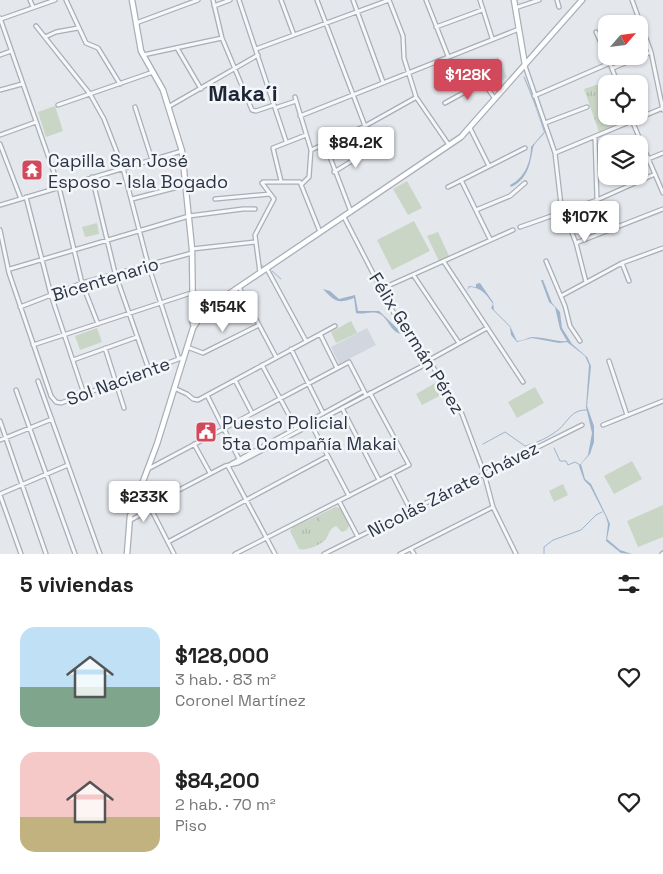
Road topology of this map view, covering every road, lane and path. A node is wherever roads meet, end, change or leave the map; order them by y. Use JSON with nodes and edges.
{"nodes":[{"id":1,"x":30,"y":0,"type":"edge"},
{"id":2,"x":55,"y":0,"type":"edge"},
{"id":3,"x":66,"y":0,"type":"edge"},
{"id":4,"x":132,"y":0,"type":"edge"},
{"id":5,"x":198,"y":0,"type":"edge"},
{"id":6,"x":213,"y":0,"type":"edge"},
{"id":7,"x":230,"y":0,"type":"edge"},
{"id":8,"x":239,"y":0,"type":"edge"},
{"id":9,"x":281,"y":0,"type":"edge"},
{"id":10,"x":317,"y":0,"type":"edge"},
{"id":11,"x":354,"y":0,"type":"edge"},
{"id":12,"x":389,"y":0,"type":"edge"},
{"id":13,"x":426,"y":0,"type":"edge"},
{"id":14,"x":480,"y":0,"type":"edge"},
{"id":15,"x":514,"y":0,"type":"edge"},
{"id":16,"x":539,"y":0,"type":"edge"},
{"id":17,"x":557,"y":0,"type":"edge"},
{"id":18,"x":582,"y":0,"type":"edge"},
{"id":19,"x":632,"y":0,"type":"edge"},
{"id":20,"x":214,"y":6,"type":"junction"},
{"id":21,"x":33,"y":8,"type":"junction"},
{"id":22,"x":515,"y":8,"type":"junction"},
{"id":23,"x":559,"y":8,"type":"dead end"},
{"id":24,"x":482,"y":10,"type":"junction"},
{"id":25,"x":358,"y":12,"type":"junction"},
{"id":26,"x":0,"y":19,"type":"edge"},
{"id":27,"x":136,"y":23,"type":"junction"},
{"id":28,"x":326,"y":23,"type":"junction"},
{"id":29,"x":36,"y":26,"type":"dead end"},
{"id":30,"x":436,"y":27,"type":"junction"},
{"id":31,"x":78,"y":28,"type":"junction"},
{"id":32,"x":519,"y":28,"type":"junction"},
{"id":33,"x":596,"y":32,"type":"dead end"},
{"id":34,"x":294,"y":35,"type":"junction"},
{"id":35,"x":598,"y":36,"type":"edge"},
{"id":36,"x":45,"y":37,"type":"junction"},
{"id":37,"x":222,"y":38,"type":"junction"},
{"id":38,"x":492,"y":38,"type":"junction"},
{"id":39,"x":178,"y":48,"type":"junction"},
{"id":40,"x":256,"y":49,"type":"junction"},
{"id":41,"x":11,"y":51,"type":"junction"},
{"id":42,"x":651,"y":52,"type":"junction"},
{"id":43,"x":0,"y":55,"type":"edge"},
{"id":44,"x":142,"y":55,"type":"junction"},
{"id":45,"x":258,"y":55,"type":"junction"},
{"id":46,"x":448,"y":56,"type":"junction"},
{"id":47,"x":605,"y":65,"type":"edge"},
{"id":48,"x":611,"y":65,"type":"edge"},
{"id":49,"x":523,"y":67,"type":"junction"},
{"id":50,"x":235,"y":68,"type":"junction"},
{"id":51,"x":613,"y":68,"type":"junction"},
{"id":52,"x":153,"y":72,"type":"junction"},
{"id":53,"x":407,"y":73,"type":"junction"},
{"id":54,"x":615,"y":75,"type":"edge"},
{"id":55,"x":383,"y":82,"type":"junction"},
{"id":56,"x":22,"y":84,"type":"junction"},
{"id":57,"x":120,"y":84,"type":"junction"},
{"id":58,"x":201,"y":89,"type":"junction"},
{"id":59,"x":0,"y":90,"type":"edge"},
{"id":60,"x":90,"y":94,"type":"junction"},
{"id":61,"x":353,"y":94,"type":"junction"},
{"id":62,"x":534,"y":96,"type":"junction"},
{"id":63,"x":416,"y":98,"type":"junction"},
{"id":64,"x":495,"y":100,"type":"junction"},
{"id":65,"x":445,"y":103,"type":"dead end"},
{"id":66,"x":58,"y":105,"type":"dead end"},
{"id":67,"x":136,"y":107,"type":"dead end"},
{"id":68,"x":168,"y":107,"type":"junction"},
{"id":69,"x":275,"y":107,"type":"junction"},
{"id":70,"x":587,"y":107,"type":"dead end"},
{"id":71,"x":663,"y":109,"type":"edge"},
{"id":72,"x":648,"y":115,"type":"edge"},
{"id":73,"x":300,"y":116,"type":"junction"},
{"id":74,"x":36,"y":122,"type":"junction"},
{"id":75,"x":545,"y":123,"type":"junction"},
{"id":76,"x":625,"y":125,"type":"edge"},
{"id":77,"x":365,"y":126,"type":"junction"},
{"id":78,"x":470,"y":128,"type":"junction"},
{"id":79,"x":0,"y":135,"type":"edge"},
{"id":80,"x":306,"y":135,"type":"junction"},
{"id":81,"x":595,"y":138,"type":"junction"},
{"id":82,"x":286,"y":141,"type":"junction"},
{"id":83,"x":0,"y":144,"type":"edge"},
{"id":84,"x":325,"y":144,"type":"junction"},
{"id":85,"x":450,"y":146,"type":"junction"},
{"id":86,"x":525,"y":148,"type":"dead end"},
{"id":87,"x":311,"y":150,"type":"junction"},
{"id":88,"x":182,"y":151,"type":"junction"},
{"id":89,"x":368,"y":151,"type":"dead end"},
{"id":90,"x":663,"y":153,"type":"edge"},
{"id":91,"x":556,"y":154,"type":"junction"},
{"id":92,"x":648,"y":159,"type":"joint"},
{"id":93,"x":152,"y":160,"type":"junction"},
{"id":94,"x":489,"y":166,"type":"junction"},
{"id":95,"x":123,"y":168,"type":"junction"},
{"id":96,"x":334,"y":172,"type":"junction"},
{"id":97,"x":655,"y":174,"type":"junction"},
{"id":98,"x":92,"y":177,"type":"junction"},
{"id":99,"x":461,"y":180,"type":"junction"},
{"id":100,"x":281,"y":181,"type":"junction"},
{"id":101,"x":525,"y":183,"type":"dead end"},
{"id":102,"x":302,"y":184,"type":"junction"},
{"id":103,"x":661,"y":184,"type":"edge"},
{"id":104,"x":186,"y":185,"type":"junction"},
{"id":105,"x":59,"y":187,"type":"junction"},
{"id":106,"x":448,"y":187,"type":"dead end"},
{"id":107,"x":663,"y":193,"type":"edge"},
{"id":108,"x":271,"y":194,"type":"junction"},
{"id":109,"x":26,"y":197,"type":"junction"},
{"id":110,"x":215,"y":198,"type":"dead end"},
{"id":111,"x":21,"y":199,"type":"junction"},
{"id":112,"x":132,"y":199,"type":"junction"},
{"id":113,"x":596,"y":200,"type":"junction"},
{"id":114,"x":0,"y":204,"type":"edge"},
{"id":115,"x":255,"y":209,"type":"dead end"},
{"id":116,"x":663,"y":209,"type":"edge"},
{"id":117,"x":476,"y":210,"type":"junction"},
{"id":118,"x":562,"y":211,"type":"junction"},
{"id":119,"x":351,"y":212,"type":"junction"},
{"id":120,"x":190,"y":216,"type":"junction"},
{"id":121,"x":344,"y":217,"type":"junction"},
{"id":122,"x":520,"y":227,"type":"dead end"},
{"id":123,"x":0,"y":230,"type":"edge"},
{"id":124,"x":513,"y":230,"type":"dead end"},
{"id":125,"x":140,"y":232,"type":"junction"},
{"id":126,"x":320,"y":233,"type":"junction"},
{"id":127,"x":490,"y":239,"type":"junction"},
{"id":128,"x":108,"y":241,"type":"junction"},
{"id":129,"x":255,"y":242,"type":"junction"},
{"id":130,"x":576,"y":243,"type":"junction"},
{"id":131,"x":663,"y":249,"type":"edge"},
{"id":132,"x":76,"y":250,"type":"junction"},
{"id":133,"x":192,"y":251,"type":"junction"},
{"id":134,"x":42,"y":260,"type":"junction"},
{"id":135,"x":546,"y":261,"type":"dead end"},
{"id":136,"x":444,"y":262,"type":"junction"},
{"id":137,"x":622,"y":263,"type":"junction"},
{"id":138,"x":148,"y":264,"type":"junction"},
{"id":139,"x":10,"y":269,"type":"junction"},
{"id":140,"x":267,"y":269,"type":"junction"},
{"id":141,"x":115,"y":273,"type":"junction"},
{"id":142,"x":260,"y":273,"type":"junction"},
{"id":143,"x":414,"y":276,"type":"junction"},
{"id":144,"x":629,"y":281,"type":"dead end"},
{"id":145,"x":586,"y":282,"type":"junction"},
{"id":146,"x":82,"y":283,"type":"junction"},
{"id":147,"x":239,"y":287,"type":"junction"},
{"id":148,"x":381,"y":289,"type":"junction"},
{"id":149,"x":194,"y":292,"type":"junction"},
{"id":150,"x":51,"y":295,"type":"junction"},
{"id":151,"x":561,"y":296,"type":"junction"},
{"id":152,"x":195,"y":300,"type":"junction"},
{"id":153,"x":160,"y":303,"type":"junction"},
{"id":154,"x":20,"y":307,"type":"junction"},
{"id":155,"x":128,"y":314,"type":"junction"},
{"id":156,"x":198,"y":318,"type":"junction"},
{"id":157,"x":98,"y":324,"type":"junction"},
{"id":158,"x":259,"y":325,"type":"junction"},
{"id":159,"x":335,"y":326,"type":"dead end"},
{"id":160,"x":193,"y":328,"type":"junction"},
{"id":161,"x":487,"y":328,"type":"junction"},
{"id":162,"x":320,"y":334,"type":"junction"},
{"id":163,"x":64,"y":335,"type":"junction"},
{"id":164,"x":137,"y":337,"type":"junction"},
{"id":165,"x":306,"y":341,"type":"junction"},
{"id":166,"x":580,"y":342,"type":"dead end"},
{"id":167,"x":459,"y":343,"type":"junction"},
{"id":168,"x":33,"y":345,"type":"junction"},
{"id":169,"x":186,"y":347,"type":"junction"},
{"id":170,"x":105,"y":348,"type":"junction"},
{"id":171,"x":291,"y":349,"type":"junction"},
{"id":172,"x":276,"y":357,"type":"junction"},
{"id":173,"x":181,"y":358,"type":"junction"},
{"id":174,"x":73,"y":360,"type":"junction"},
{"id":175,"x":609,"y":361,"type":"dead end"},
{"id":176,"x":430,"y":362,"type":"junction"},
{"id":177,"x":262,"y":365,"type":"junction"},
{"id":178,"x":337,"y":368,"type":"junction"},
{"id":179,"x":149,"y":370,"type":"junction"},
{"id":180,"x":235,"y":380,"type":"junction"},
{"id":181,"x":38,"y":381,"type":"dead end"},
{"id":182,"x":523,"y":382,"type":"dead end"},
{"id":183,"x":116,"y":383,"type":"junction"},
{"id":184,"x":308,"y":384,"type":"junction"},
{"id":185,"x":174,"y":388,"type":"junction"},
{"id":186,"x":16,"y":390,"type":"dead end"},
{"id":187,"x":367,"y":393,"type":"junction"},
{"id":188,"x":84,"y":394,"type":"junction"},
{"id":189,"x":207,"y":395,"type":"junction"},
{"id":190,"x":280,"y":398,"type":"junction"},
{"id":191,"x":663,"y":401,"type":"edge"},
{"id":192,"x":124,"y":408,"type":"dead end"},
{"id":193,"x":342,"y":408,"type":"junction"},
{"id":194,"x":252,"y":413,"type":"junction"},
{"id":195,"x":324,"y":415,"type":"junction"},
{"id":196,"x":627,"y":415,"type":"junction"},
{"id":197,"x":52,"y":419,"type":"junction"},
{"id":198,"x":0,"y":421,"type":"edge"},
{"id":199,"x":311,"y":424,"type":"junction"},
{"id":200,"x":582,"y":425,"type":"dead end"},
{"id":201,"x":603,"y":425,"type":"dead end"},
{"id":202,"x":29,"y":428,"type":"junction"},
{"id":203,"x":224,"y":428,"type":"junction"},
{"id":204,"x":296,"y":430,"type":"junction"},
{"id":205,"x":6,"y":438,"type":"junction"},
{"id":206,"x":0,"y":440,"type":"edge"},
{"id":207,"x":194,"y":444,"type":"junction"},
{"id":208,"x":328,"y":456,"type":"junction"},
{"id":209,"x":240,"y":460,"type":"junction"},
{"id":210,"x":68,"y":465,"type":"junction"},
{"id":211,"x":229,"y":465,"type":"junction"},
{"id":212,"x":148,"y":469,"type":"junction"},
{"id":213,"x":210,"y":473,"type":"junction"},
{"id":214,"x":484,"y":473,"type":"junction"},
{"id":215,"x":392,"y":474,"type":"junction"},
{"id":216,"x":46,"y":475,"type":"junction"},
{"id":217,"x":379,"y":480,"type":"junction"},
{"id":218,"x":23,"y":485,"type":"junction"},
{"id":219,"x":0,"y":495,"type":"edge"},
{"id":220,"x":349,"y":496,"type":"junction"},
{"id":221,"x":246,"y":500,"type":"junction"},
{"id":222,"x":339,"y":501,"type":"junction"},
{"id":223,"x":150,"y":507,"type":"junction"},
{"id":224,"x":493,"y":507,"type":"junction"},
{"id":225,"x":411,"y":511,"type":"junction"},
{"id":226,"x":129,"y":518,"type":"junction"},
{"id":227,"x":358,"y":537,"type":"junction"},
{"id":228,"x":266,"y":538,"type":"junction"},
{"id":229,"x":168,"y":542,"type":"junction"},
{"id":230,"x":411,"y":549,"type":"junction"},
{"id":231,"x":21,"y":554,"type":"edge"},
{"id":232,"x":46,"y":554,"type":"edge"},
{"id":233,"x":75,"y":554,"type":"edge"},
{"id":234,"x":100,"y":554,"type":"edge"},
{"id":235,"x":127,"y":554,"type":"edge"},
{"id":236,"x":174,"y":554,"type":"edge"},
{"id":237,"x":235,"y":554,"type":"edge"},
{"id":238,"x":275,"y":554,"type":"edge"},
{"id":239,"x":324,"y":554,"type":"edge"},
{"id":240,"x":400,"y":554,"type":"edge"},
{"id":241,"x":414,"y":554,"type":"edge"},
{"id":242,"x":516,"y":554,"type":"edge"}],
"edges":[{"from":1,"to":21,"type":"street"},
{"from":2,"to":21,"type":"street"},
{"from":3,"to":31,"type":"street"},
{"from":4,"to":27,"type":"main road"},
{"from":5,"to":27,"type":"street"},
{"from":6,"to":20,"type":"street"},
{"from":7,"to":20,"type":"street"},
{"from":8,"to":40,"type":"street"},
{"from":9,"to":34,"type":"street"},
{"from":10,"to":28,"type":"street"},
{"from":11,"to":25,"type":"street"},
{"from":12,"to":25,"type":"street"},
{"from":12,"to":53,"type":"street"},
{"from":13,"to":30,"type":"street"},
{"from":14,"to":24,"type":"street"},
{"from":15,"to":22,"type":"main road"},
{"from":16,"to":22,"type":"street"},
{"from":17,"to":23,"type":"street"},
{"from":18,"to":49,"type":"main road"},
{"from":19,"to":42,"type":"street"},
{"from":20,"to":37,"type":"street"},
{"from":21,"to":26,"type":"street"},
{"from":22,"to":32,"type":"main road"},
{"from":24,"to":30,"type":"street"},
{"from":24,"to":38,"type":"street"},
{"from":25,"to":28,"type":"street"},
{"from":25,"to":55,"type":"street"},
{"from":26,"to":41,"type":"street"},
{"from":27,"to":44,"type":"main road"},
{"from":28,"to":34,"type":"street"},
{"from":28,"to":61,"type":"street"},
{"from":29,"to":36,"type":"street"},
{"from":30,"to":46,"type":"street"},
{"from":31,"to":36,"type":"street"},
{"from":31,"to":57,"type":"street"},
{"from":32,"to":38,"type":"street"},
{"from":32,"to":49,"type":"main road"},
{"from":33,"to":35,"type":"street"},
{"from":34,"to":40,"type":"street"},
{"from":36,"to":60,"type":"street"},
{"from":37,"to":39,"type":"street"},
{"from":37,"to":50,"type":"street"},
{"from":38,"to":46,"type":"street"},
{"from":39,"to":44,"type":"street"},
{"from":39,"to":58,"type":"street"},
{"from":40,"to":45,"type":"street"},
{"from":41,"to":43,"type":"street"},
{"from":41,"to":56,"type":"street"},
{"from":42,"to":51,"type":"street"},
{"from":42,"to":71,"type":"street"},
{"from":44,"to":52,"type":"main road"},
{"from":45,"to":50,"type":"street"},
{"from":45,"to":69,"type":"street"},
{"from":46,"to":53,"type":"street"},
{"from":47,"to":62,"type":"street"},
{"from":48,"to":51,"type":"street"},
{"from":49,"to":62,"type":"street"},
{"from":49,"to":64,"type":"main road"},
{"from":50,"to":58,"type":"street"},
{"from":50,"to":69,"type":"street"},
{"from":51,"to":54,"type":"street"},
{"from":52,"to":57,"type":"street"},
{"from":52,"to":68,"type":"main road"},
{"from":53,"to":55,"type":"street"},
{"from":53,"to":63,"type":"street"},
{"from":55,"to":61,"type":"street"},
{"from":56,"to":59,"type":"street"},
{"from":56,"to":74,"type":"street"},
{"from":57,"to":60,"type":"street"},
{"from":58,"to":68,"type":"street"},
{"from":60,"to":66,"type":"street"},
{"from":60,"to":95,"type":"street"},
{"from":61,"to":73,"type":"street"},
{"from":61,"to":77,"type":"street"},
{"from":62,"to":75,"type":"street"},
{"from":63,"to":77,"type":"street"},
{"from":63,"to":85,"type":"street"},
{"from":64,"to":65,"type":"street"},
{"from":64,"to":78,"type":"main road"},
{"from":67,"to":93,"type":"street"},
{"from":68,"to":88,"type":"main road"},
{"from":69,"to":73,"type":"street"},
{"from":69,"to":82,"type":"street"},
{"from":70,"to":75,"type":"street"},
{"from":71,"to":72,"type":"street"},
{"from":73,"to":80,"type":"street"},
{"from":74,"to":79,"type":"street"},
{"from":74,"to":105,"type":"street"},
{"from":75,"to":91,"type":"street"},
{"from":76,"to":81,"type":"street"},
{"from":77,"to":84,"type":"street"},
{"from":78,"to":85,"type":"main road"},
{"from":78,"to":94,"type":"street"},
{"from":80,"to":82,"type":"street"},
{"from":80,"to":87,"type":"street"},
{"from":81,"to":91,"type":"street"},
{"from":81,"to":113,"type":"street"},
{"from":82,"to":100,"type":"street"},
{"from":83,"to":111,"type":"street"},
{"from":84,"to":87,"type":"street"},
{"from":84,"to":96,"type":"street"},
{"from":85,"to":119,"type":"main road"},
{"from":86,"to":94,"type":"street"},
{"from":87,"to":102,"type":"street"},
{"from":88,"to":93,"type":"street"},
{"from":88,"to":104,"type":"main road"},
{"from":89,"to":96,"type":"street"},
{"from":90,"to":92,"type":"street"},
{"from":91,"to":118,"type":"street"},
{"from":92,"to":97,"type":"street"},
{"from":93,"to":95,"type":"street"},
{"from":94,"to":99,"type":"street"},
{"from":95,"to":98,"type":"street"},
{"from":95,"to":112,"type":"street"},
{"from":96,"to":119,"type":"street"},
{"from":97,"to":103,"type":"street"},
{"from":97,"to":113,"type":"street"},
{"from":98,"to":105,"type":"street"},
{"from":98,"to":128,"type":"street"},
{"from":99,"to":106,"type":"street"},
{"from":99,"to":117,"type":"street"},
{"from":100,"to":102,"type":"street"},
{"from":100,"to":108,"type":"street"},
{"from":101,"to":117,"type":"street"},
{"from":102,"to":126,"type":"street"},
{"from":103,"to":107,"type":"street"},
{"from":104,"to":112,"type":"street"},
{"from":104,"to":120,"type":"main road"},
{"from":105,"to":109,"type":"street"},
{"from":105,"to":132,"type":"street"},
{"from":108,"to":110,"type":"street"},
{"from":108,"to":129,"type":"street"},
{"from":109,"to":111,"type":"street"},
{"from":109,"to":134,"type":"street"},
{"from":111,"to":114,"type":"street"},
{"from":112,"to":125,"type":"street"},
{"from":113,"to":118,"type":"street"},
{"from":115,"to":120,"type":"street"},
{"from":116,"to":130,"type":"street"},
{"from":117,"to":127,"type":"street"},
{"from":118,"to":122,"type":"street"},
{"from":118,"to":130,"type":"street"},
{"from":119,"to":121,"type":"main road"},
{"from":120,"to":125,"type":"street"},
{"from":120,"to":133,"type":"main road"},
{"from":121,"to":126,"type":"main road"},
{"from":121,"to":148,"type":"street","name":"Félix Germán Pérez"},
{"from":123,"to":139,"type":"street"},
{"from":124,"to":127,"type":"street"},
{"from":125,"to":128,"type":"street"},
{"from":125,"to":138,"type":"street"},
{"from":126,"to":140,"type":"main road"},
{"from":127,"to":136,"type":"street"},
{"from":128,"to":132,"type":"street"},
{"from":128,"to":141,"type":"street"},
{"from":129,"to":133,"type":"street","name":"Bicentenario"},
{"from":129,"to":142,"type":"street"},
{"from":130,"to":145,"type":"street"},
{"from":131,"to":137,"type":"street"},
{"from":132,"to":134,"type":"street"},
{"from":132,"to":146,"type":"street"},
{"from":133,"to":138,"type":"street","name":"Bicentenario"},
{"from":133,"to":149,"type":"main road"},
{"from":134,"to":139,"type":"street"},
{"from":134,"to":150,"type":"street"},
{"from":135,"to":151,"type":"street"},
{"from":136,"to":143,"type":"street"},
{"from":136,"to":161,"type":"street"},
{"from":137,"to":144,"type":"street"},
{"from":137,"to":145,"type":"street"},
{"from":138,"to":141,"type":"street","name":"Bicentenario"},
{"from":138,"to":153,"type":"street"},
{"from":139,"to":154,"type":"street"},
{"from":140,"to":142,"type":"main road"},
{"from":140,"to":165,"type":"street"},
{"from":141,"to":146,"type":"street","name":"Bicentenario"},
{"from":141,"to":155,"type":"street"},
{"from":142,"to":147,"type":"main road"},
{"from":143,"to":148,"type":"street"},
{"from":143,"to":167,"type":"street"},
{"from":145,"to":151,"type":"street"},
{"from":146,"to":150,"type":"street","name":"Bicentenario"},
{"from":146,"to":157,"type":"street"},
{"from":147,"to":156,"type":"main road"},
{"from":147,"to":158,"type":"street"},
{"from":148,"to":176,"type":"street","name":"Félix Germán Pérez"},
{"from":149,"to":152,"type":"main road"},
{"from":149,"to":153,"type":"street"},
{"from":150,"to":154,"type":"street","name":"Bicentenario"},
{"from":150,"to":163,"type":"street"},
{"from":151,"to":166,"type":"street"},
{"from":152,"to":156,"type":"main road"},
{"from":152,"to":160,"type":"main road"},
{"from":153,"to":155,"type":"street"},
{"from":153,"to":173,"type":"street"},
{"from":154,"to":168,"type":"street"},
{"from":155,"to":157,"type":"street"},
{"from":155,"to":164,"type":"street"},
{"from":156,"to":160,"type":"main road"},
{"from":157,"to":163,"type":"street"},
{"from":158,"to":169,"type":"street"},
{"from":158,"to":172,"type":"street"},
{"from":159,"to":162,"type":"street"},
{"from":160,"to":169,"type":"main road"},
{"from":161,"to":167,"type":"street"},
{"from":161,"to":182,"type":"street"},
{"from":162,"to":165,"type":"street"},
{"from":162,"to":178,"type":"street"},
{"from":163,"to":168,"type":"street"},
{"from":163,"to":174,"type":"street"},
{"from":164,"to":170,"type":"street"},
{"from":164,"to":179,"type":"street"},
{"from":165,"to":171,"type":"street"},
{"from":167,"to":176,"type":"street"},
{"from":168,"to":188,"type":"street","name":"Sol Naciente"},
{"from":169,"to":173,"type":"main road"},
{"from":170,"to":174,"type":"street"},
{"from":170,"to":183,"type":"street"},
{"from":171,"to":172,"type":"street"},
{"from":171,"to":184,"type":"street"},
{"from":172,"to":177,"type":"street"},
{"from":173,"to":179,"type":"street","name":"Sol Naciente"},
{"from":173,"to":185,"type":"main road"},
{"from":174,"to":188,"type":"street"},
{"from":175,"to":196,"type":"street"},
{"from":176,"to":187,"type":"street"},
{"from":176,"to":214,"type":"street","name":"Félix Germán Pérez"},
{"from":177,"to":180,"type":"street"},
{"from":177,"to":190,"type":"street"},
{"from":178,"to":184,"type":"street"},
{"from":178,"to":187,"type":"street"},
{"from":179,"to":183,"type":"street","name":"Sol Naciente"},
{"from":180,"to":189,"type":"street"},
{"from":180,"to":194,"type":"street"},
{"from":181,"to":197,"type":"street"},
{"from":183,"to":188,"type":"street","name":"Sol Naciente"},
{"from":183,"to":192,"type":"street"},
{"from":184,"to":190,"type":"street"},
{"from":184,"to":195,"type":"street"},
{"from":185,"to":189,"type":"street"},
{"from":185,"to":212,"type":"main road"},
{"from":186,"to":202,"type":"street"},
{"from":187,"to":193,"type":"street"},
{"from":187,"to":195,"type":"street"},
{"from":187,"to":215,"type":"street"},
{"from":189,"to":203,"type":"street"},
{"from":190,"to":194,"type":"street"},
{"from":190,"to":204,"type":"street"},
{"from":191,"to":196,"type":"street"},
{"from":193,"to":195,"type":"street"},
{"from":193,"to":217,"type":"street"},
{"from":194,"to":203,"type":"street"},
{"from":195,"to":199,"type":"street"},
{"from":195,"to":204,"type":"street"},
{"from":196,"to":201,"type":"street"},
{"from":197,"to":202,"type":"street"},
{"from":197,"to":210,"type":"street"},
{"from":198,"to":205,"type":"street"},
{"from":199,"to":204,"type":"street"},
{"from":199,"to":208,"type":"street"},
{"from":200,"to":214,"type":"street","name":"Nicolás Zárate Chávez"},
{"from":202,"to":205,"type":"street"},
{"from":202,"to":216,"type":"street"},
{"from":203,"to":207,"type":"street"},
{"from":203,"to":209,"type":"street"},
{"from":204,"to":209,"type":"street"},
{"from":205,"to":206,"type":"street"},
{"from":205,"to":218,"type":"street"},
{"from":207,"to":212,"type":"street"},
{"from":207,"to":213,"type":"street"},
{"from":208,"to":220,"type":"street"},
{"from":208,"to":221,"type":"street"},
{"from":209,"to":211,"type":"street"},
{"from":210,"to":216,"type":"street"},
{"from":210,"to":234,"type":"street"},
{"from":211,"to":213,"type":"street"},
{"from":211,"to":221,"type":"street"},
{"from":212,"to":226,"type":"main road"},
{"from":213,"to":223,"type":"street"},
{"from":214,"to":224,"type":"street","name":"Félix Germán Pérez"},
{"from":214,"to":225,"type":"street","name":"Nicolás Zárate Chávez"},
{"from":215,"to":217,"type":"street"},
{"from":215,"to":225,"type":"street"},
{"from":216,"to":218,"type":"street"},
{"from":216,"to":233,"type":"street"},
{"from":217,"to":220,"type":"street"},
{"from":218,"to":219,"type":"street"},
{"from":218,"to":232,"type":"street"},
{"from":219,"to":231,"type":"street"},
{"from":220,"to":222,"type":"street"},
{"from":221,"to":228,"type":"street"},
{"from":221,"to":229,"type":"street"},
{"from":222,"to":227,"type":"street"},
{"from":222,"to":228,"type":"street"},
{"from":223,"to":226,"type":"street"},
{"from":223,"to":229,"type":"street"},
{"from":224,"to":230,"type":"street"},
{"from":224,"to":242,"type":"street","name":"Félix Germán Pérez"},
{"from":225,"to":227,"type":"street","name":"Nicolás Zárate Chávez"},
{"from":226,"to":235,"type":"main road"},
{"from":227,"to":239,"type":"street","name":"Nicolás Zárate Chávez"},
{"from":228,"to":237,"type":"street"},
{"from":228,"to":238,"type":"street"},
{"from":229,"to":236,"type":"street"},
{"from":230,"to":240,"type":"street"},
{"from":230,"to":241,"type":"street"}]}
